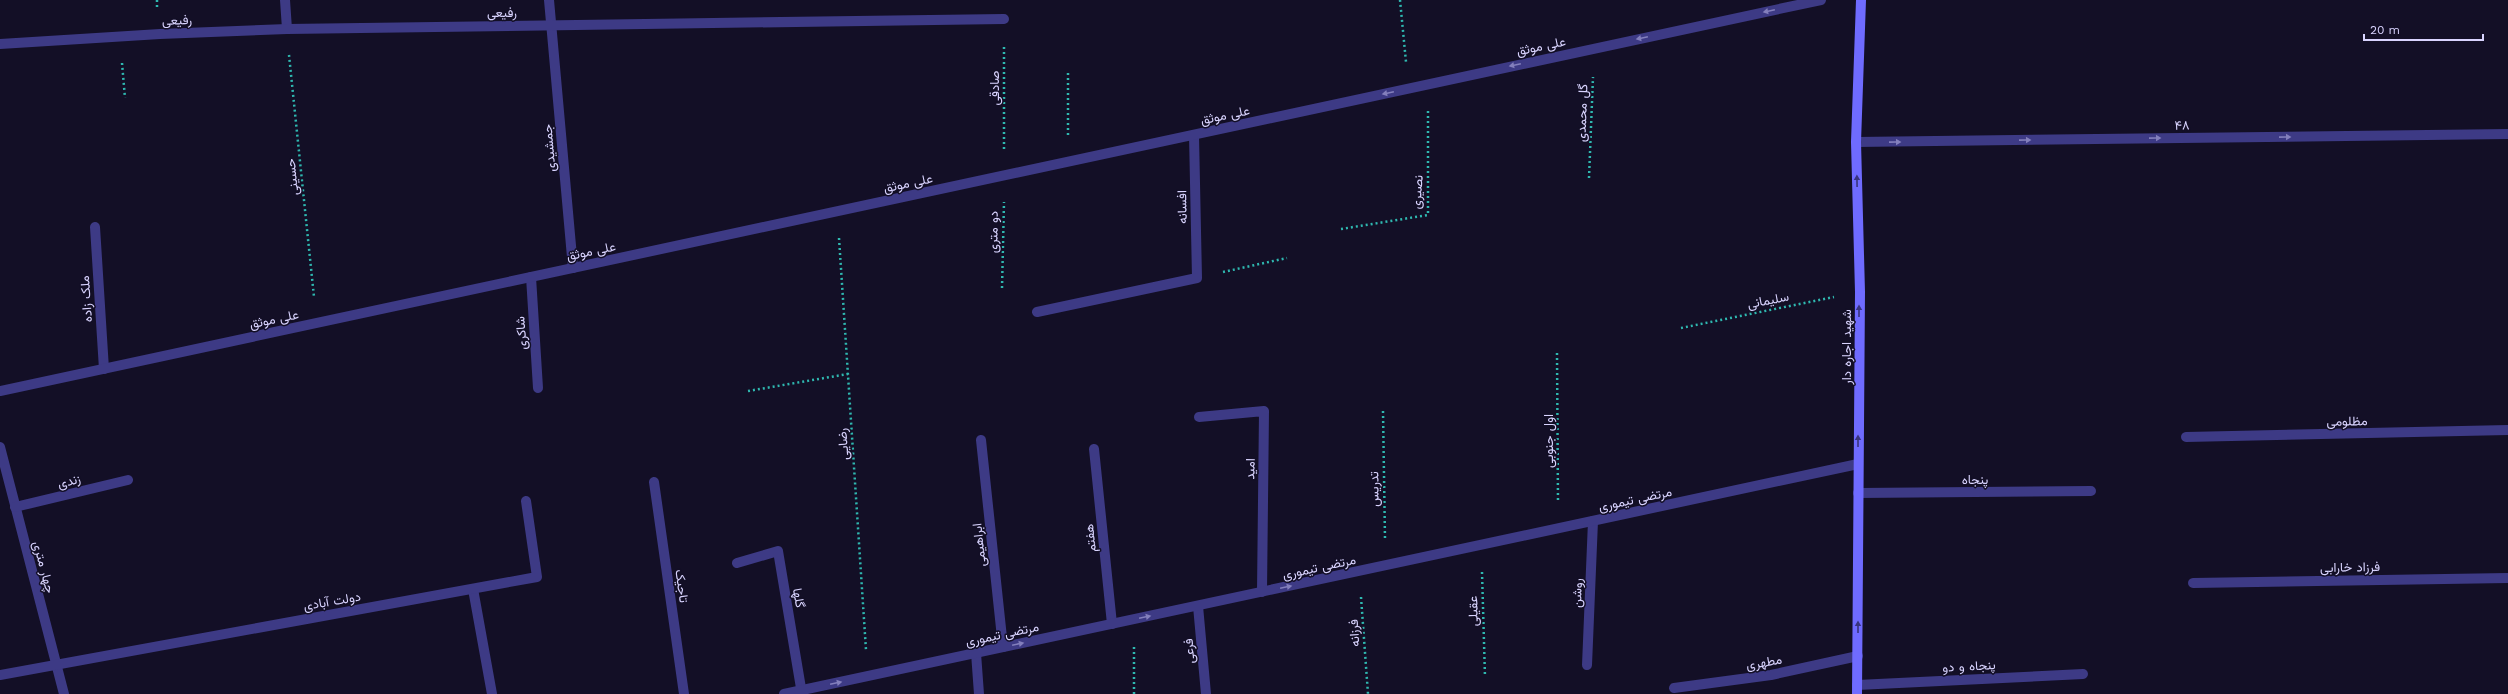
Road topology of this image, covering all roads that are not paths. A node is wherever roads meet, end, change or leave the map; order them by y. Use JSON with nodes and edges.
{"nodes":[{"id":1,"x":285,"y":0,"type":"edge"},
{"id":2,"x":549,"y":0,"type":"edge"},
{"id":3,"x":1821,"y":0,"type":"edge"},
{"id":4,"x":1861,"y":0,"type":"edge"},
{"id":5,"x":1004,"y":19,"type":"road end"},
{"id":6,"x":551,"y":25,"type":"junction"},
{"id":7,"x":286,"y":29,"type":"junction"},
{"id":8,"x":0,"y":44,"type":"edge"},
{"id":9,"x":2508,"y":134,"type":"edge"},
{"id":10,"x":1194,"y":135,"type":"junction"},
{"id":11,"x":1856,"y":142,"type":"junction"},
{"id":12,"x":95,"y":227,"type":"dead end"},
{"id":13,"x":573,"y":268,"type":"junction"},
{"id":14,"x":531,"y":277,"type":"junction"},
{"id":15,"x":1037,"y":312,"type":"dead end"},
{"id":16,"x":104,"y":369,"type":"junction"},
{"id":17,"x":538,"y":388,"type":"dead end"},
{"id":18,"x":0,"y":391,"type":"edge"},
{"id":19,"x":1199,"y":417,"type":"dead end"},
{"id":20,"x":2508,"y":430,"type":"edge"},
{"id":21,"x":2186,"y":437,"type":"dead end"},
{"id":22,"x":981,"y":440,"type":"dead end"},
{"id":23,"x":0,"y":447,"type":"edge"},
{"id":24,"x":1094,"y":449,"type":"dead end"},
{"id":25,"x":1858,"y":464,"type":"junction"},
{"id":26,"x":128,"y":480,"type":"dead end"},
{"id":27,"x":654,"y":482,"type":"dead end"},
{"id":28,"x":2091,"y":491,"type":"dead end"},
{"id":29,"x":1858,"y":493,"type":"junction"},
{"id":30,"x":526,"y":501,"type":"dead end"},
{"id":31,"x":15,"y":507,"type":"junction"},
{"id":32,"x":1593,"y":521,"type":"junction"},
{"id":33,"x":737,"y":563,"type":"dead end"},
{"id":34,"x":2508,"y":578,"type":"edge"},
{"id":35,"x":2193,"y":583,"type":"dead end"},
{"id":36,"x":473,"y":589,"type":"junction"},
{"id":37,"x":1262,"y":592,"type":"junction"},
{"id":38,"x":1198,"y":606,"type":"junction"},
{"id":39,"x":1112,"y":624,"type":"junction"},
{"id":40,"x":1003,"y":647,"type":"junction"},
{"id":41,"x":976,"y":653,"type":"junction"},
{"id":42,"x":1858,"y":656,"type":"junction"},
{"id":43,"x":56,"y":664,"type":"junction"},
{"id":44,"x":1588,"y":665,"type":"dead end"},
{"id":45,"x":2083,"y":674,"type":"dead end"},
{"id":46,"x":0,"y":675,"type":"edge"},
{"id":47,"x":1674,"y":688,"type":"dead end"},
{"id":48,"x":1857,"y":689,"type":"edge"},
{"id":49,"x":802,"y":692,"type":"edge"},
{"id":50,"x":64,"y":694,"type":"edge"},
{"id":51,"x":492,"y":694,"type":"edge"},
{"id":52,"x":684,"y":694,"type":"edge"},
{"id":53,"x":784,"y":694,"type":"edge"},
{"id":54,"x":979,"y":694,"type":"edge"},
{"id":55,"x":1206,"y":694,"type":"edge"}],
"edges":[{"from":1,"to":7,"type":"street"},
{"from":2,"to":6,"type":"street","name":"جمشیدی"},
{"from":3,"to":10,"type":"street","name":"علی موثق","one_way":true},
{"from":4,"to":11,"type":"main road","name":"شهید اجاره دار"},
{"from":5,"to":6,"type":"street","name":"رفیعی"},
{"from":6,"to":7,"type":"street","name":"رفیعی"},
{"from":6,"to":13,"type":"street","name":"جمشیدی"},
{"from":7,"to":8,"type":"street","name":"رفیعی"},
{"from":11,"to":9,"type":"street","name":"۴۸","one_way":true},
{"from":10,"to":13,"type":"street","name":"علی موثق"},
{"from":10,"to":15,"type":"street","name":"افسانه"},
{"from":25,"to":11,"type":"main road","name":"شهید اجاره دار","one_way":true},
{"from":12,"to":16,"type":"street","name":"ملک زاده"},
{"from":13,"to":14,"type":"street","name":"علی موثق"},
{"from":14,"to":16,"type":"street","name":"علی موثق"},
{"from":14,"to":17,"type":"street","name":"شاکری"},
{"from":16,"to":18,"type":"street","name":"علی موثق"},
{"from":19,"to":37,"type":"street","name":"امید"},
{"from":20,"to":21,"type":"street","name":"مظلومی"},
{"from":22,"to":40,"type":"street","name":"ابراهیمی"},
{"from":23,"to":31,"type":"street","name":"چهار متری"},
{"from":24,"to":39,"type":"street","name":"هفتم"},
{"from":25,"to":29,"type":"main road","name":"شهید اجاره دار"},
{"from":25,"to":32,"type":"street","name":"مرتضی تیموری"},
{"from":26,"to":31,"type":"street","name":"زندی"},
{"from":27,"to":52,"type":"street","name":"تاجیک"},
{"from":28,"to":29,"type":"street","name":"پنجاه"},
{"from":42,"to":29,"type":"main road","name":"شهید اجاره دار","one_way":true},
{"from":30,"to":36,"type":"street","name":"دولت آبادی"},
{"from":31,"to":43,"type":"street","name":"چهار متری"},
{"from":37,"to":32,"type":"street","name":"مرتضی تیموری","one_way":true},
{"from":32,"to":44,"type":"street","name":"روشن"},
{"from":33,"to":49,"type":"street","name":"گلها"},
{"from":34,"to":35,"type":"street","name":"فرزاد خارابی"},
{"from":36,"to":43,"type":"street","name":"دولت آبادی"},
{"from":36,"to":51,"type":"street"},
{"from":37,"to":38,"type":"street","name":"مرتضی تیموری"},
{"from":39,"to":38,"type":"street","name":"مرتضی تیموری","one_way":true},
{"from":38,"to":55,"type":"street","name":"فرعی"},
{"from":40,"to":39,"type":"street","name":"مرتضی تیموری","one_way":true},
{"from":40,"to":41,"type":"street","name":"مرتضی تیموری"},
{"from":49,"to":41,"type":"street","name":"مرتضی تیموری","one_way":true},
{"from":41,"to":54,"type":"street"},
{"from":42,"to":47,"type":"street","name":"مطهری"},
{"from":42,"to":48,"type":"main road","name":"شهید اجاره دار"},
{"from":43,"to":46,"type":"street","name":"دولت آبادی"},
{"from":43,"to":50,"type":"street","name":"چهار متری"},
{"from":45,"to":48,"type":"street","name":"پنجاه و دو"},
{"from":49,"to":53,"type":"street","name":"مرتضی تیموری"}]}
